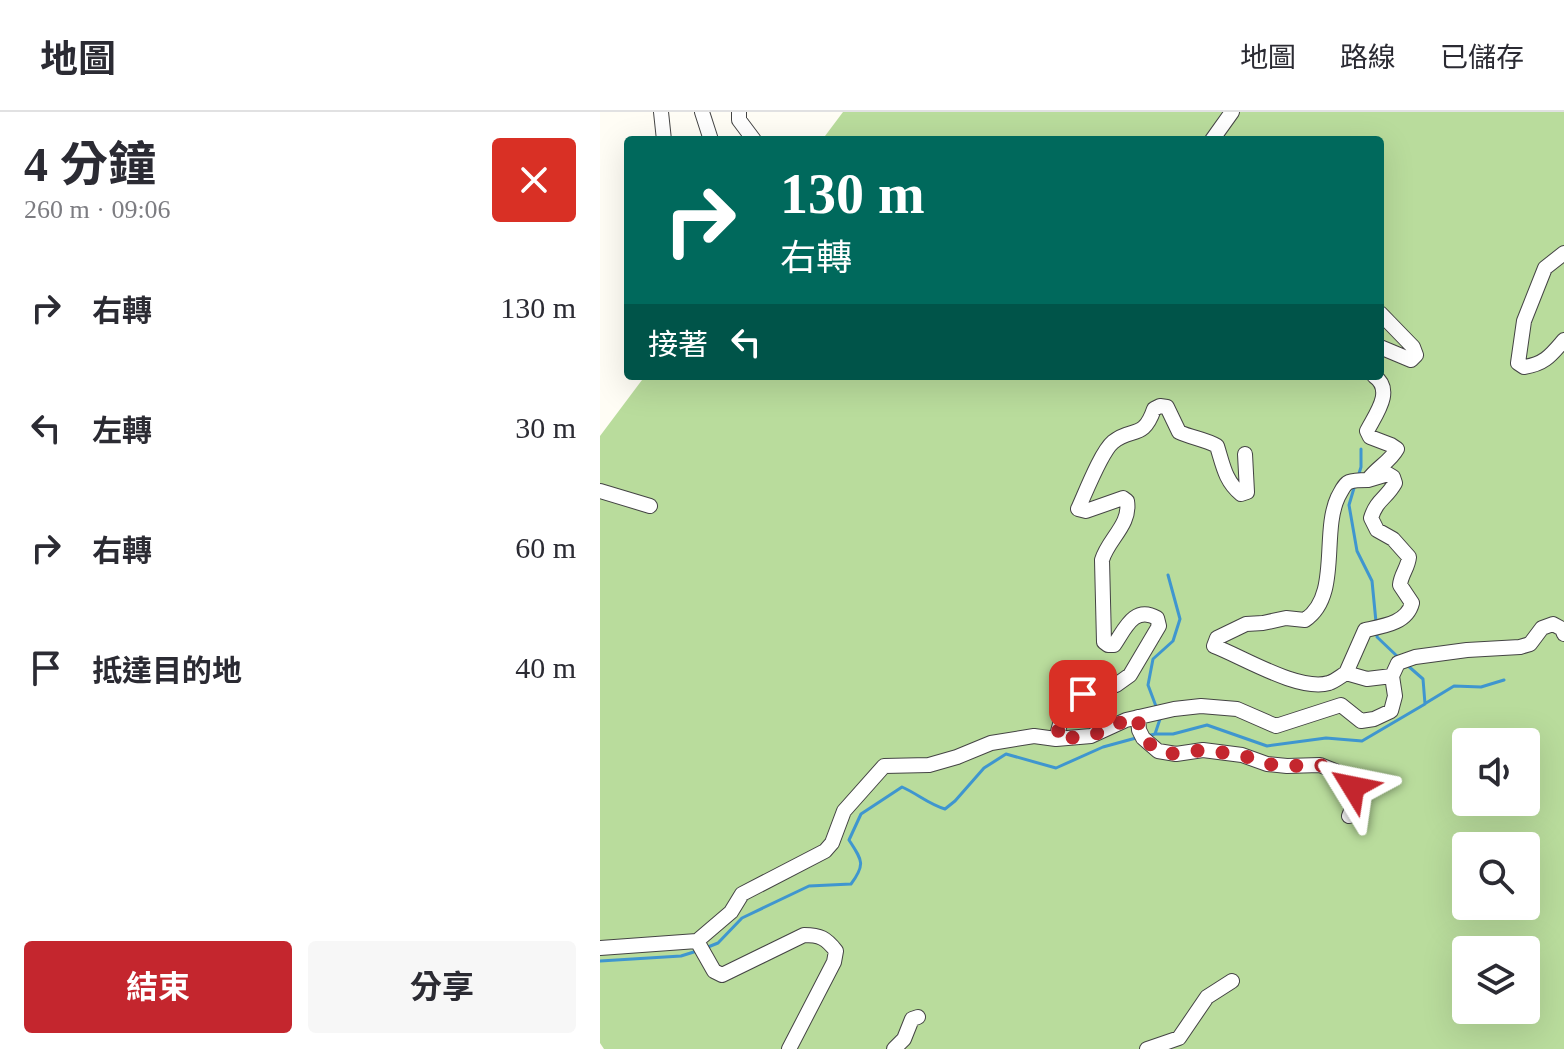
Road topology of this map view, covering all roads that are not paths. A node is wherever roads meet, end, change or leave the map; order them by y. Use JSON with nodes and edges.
{"nodes":[{"id":1,"x":661,"y":112,"type":"edge"},
{"id":2,"x":702,"y":112,"type":"edge"},
{"id":3,"x":739,"y":112,"type":"edge"},
{"id":4,"x":1232,"y":112,"type":"edge"},
{"id":5,"x":664,"y":136,"type":"edge"},
{"id":6,"x":710,"y":136,"type":"edge"},
{"id":7,"x":751,"y":136,"type":"edge"},
{"id":8,"x":1215,"y":136,"type":"edge"},
{"id":9,"x":1564,"y":253,"type":"edge"},
{"id":10,"x":1384,"y":317,"type":"edge"},
{"id":11,"x":1564,"y":340,"type":"edge"},
{"id":12,"x":1384,"y":349,"type":"edge"},
{"id":13,"x":1380,"y":380,"type":"edge"},
{"id":14,"x":1245,"y":454,"type":"dead end"},
{"id":15,"x":1368,"y":480,"type":"junction"},
{"id":16,"x":600,"y":491,"type":"edge"},
{"id":17,"x":650,"y":506,"type":"dead end"},
{"id":18,"x":1564,"y":634,"type":"edge"},
{"id":19,"x":1346,"y":673,"type":"junction"},
{"id":20,"x":1392,"y":676,"type":"junction"},
{"id":21,"x":1146,"y":722,"type":"junction"},
{"id":22,"x":1056,"y":739,"type":"junction"},
{"id":23,"x":1349,"y":816,"type":"dead end"},
{"id":24,"x":700,"y":947,"type":"junction"},
{"id":25,"x":600,"y":948,"type":"edge"},
{"id":26,"x":1232,"y":981,"type":"dead end"},
{"id":27,"x":918,"y":1017,"type":"dead end"},
{"id":28,"x":789,"y":1049,"type":"edge"},
{"id":29,"x":894,"y":1049,"type":"edge"},
{"id":30,"x":1147,"y":1049,"type":"edge"}],
"edges":[{"from":1,"to":5,"type":"lane"},
{"from":2,"to":6,"type":"lane"},
{"from":3,"to":7,"type":"lane"},
{"from":4,"to":8,"type":"lane"},
{"from":9,"to":11,"type":"lane"},
{"from":10,"to":12,"type":"lane"},
{"from":13,"to":15,"type":"lane"},
{"from":14,"to":22,"type":"lane"},
{"from":15,"to":19,"type":"lane"},
{"from":15,"to":19,"type":"lane"},
{"from":16,"to":17,"type":"lane"},
{"from":18,"to":20,"type":"lane"},
{"from":19,"to":20,"type":"lane"},
{"from":20,"to":21,"type":"lane"},
{"from":21,"to":22,"type":"lane"},
{"from":21,"to":23,"type":"lane"},
{"from":22,"to":24,"type":"lane"},
{"from":24,"to":25,"type":"lane"},
{"from":24,"to":28,"type":"lane"},
{"from":26,"to":30,"type":"lane"},
{"from":27,"to":29,"type":"lane"}]}
